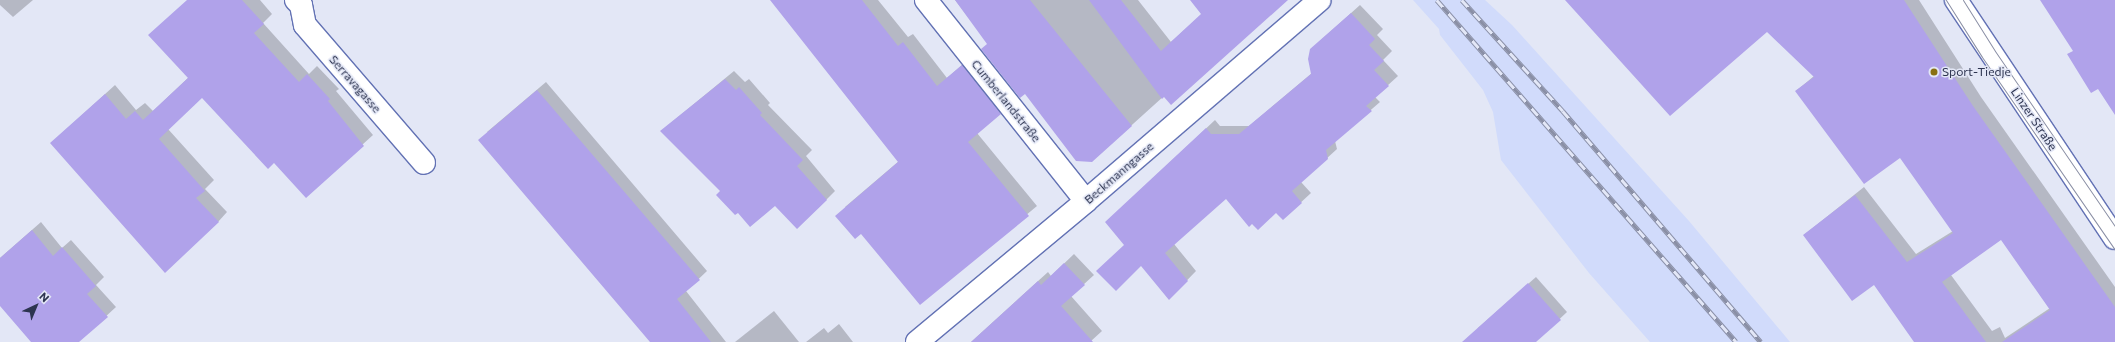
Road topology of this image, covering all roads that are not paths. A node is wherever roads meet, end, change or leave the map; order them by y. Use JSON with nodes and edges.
{"nodes":[{"id":1,"x":296,"y":0,"type":"edge"},
{"id":2,"x":926,"y":0,"type":"edge"},
{"id":3,"x":1320,"y":0,"type":"edge"},
{"id":4,"x":1956,"y":0,"type":"edge"},
{"id":5,"x":424,"y":163,"type":"dead end"},
{"id":6,"x":1086,"y":201,"type":"junction"},
{"id":7,"x":2115,"y":238,"type":"edge"},
{"id":8,"x":916,"y":342,"type":"edge"}],
"edges":[{"from":1,"to":5,"type":"street","name":"Serravagasse"},
{"from":2,"to":6,"type":"street","name":"Cumberlandstraße"},
{"from":3,"to":6,"type":"street","name":"Beckmanngasse"},
{"from":4,"to":7,"type":"street","name":"Linzer Straße"},
{"from":6,"to":8,"type":"street","name":"Beckmanngasse"}]}
